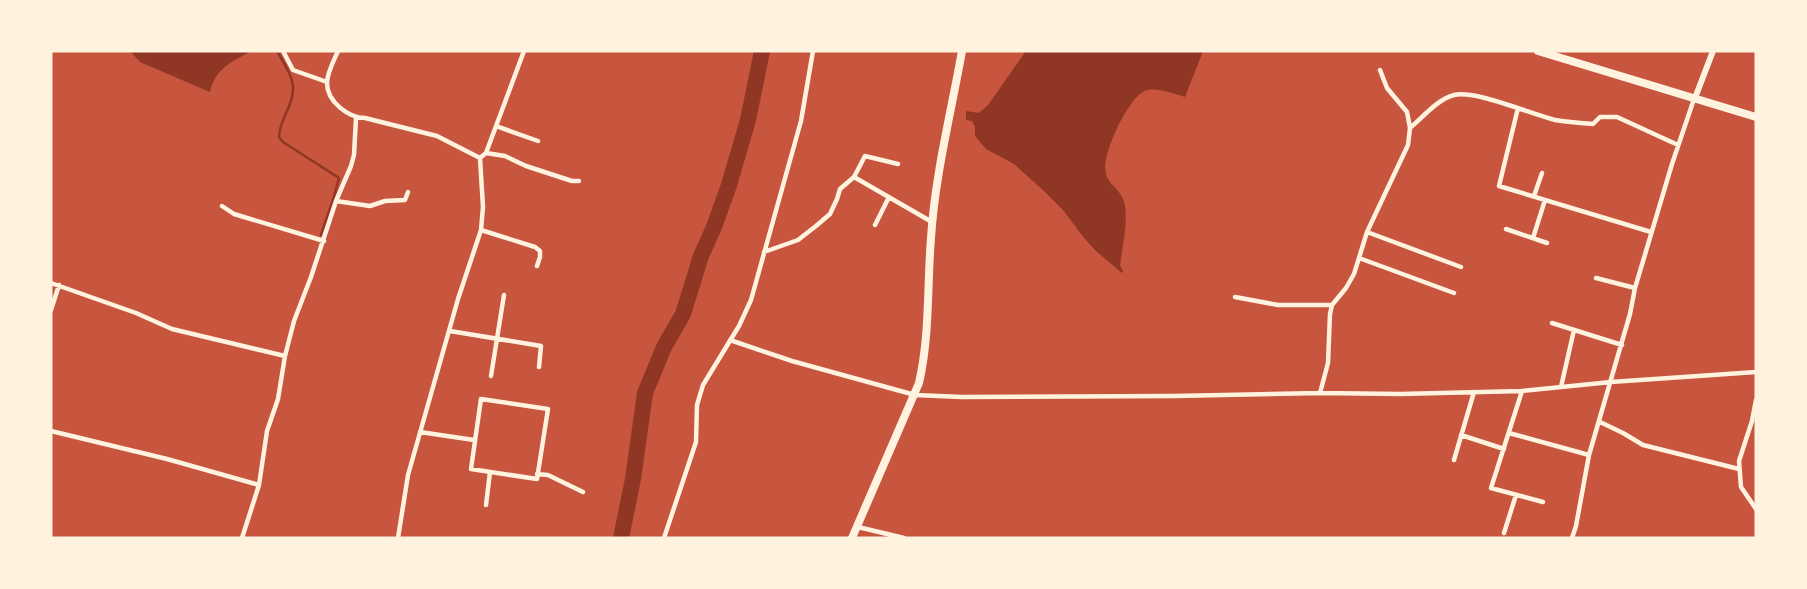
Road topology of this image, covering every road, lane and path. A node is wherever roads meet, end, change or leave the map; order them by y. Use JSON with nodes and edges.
{"nodes":[{"id":1,"x":283,"y":51,"type":"edge"},
{"id":2,"x":338,"y":51,"type":"edge"},
{"id":3,"x":524,"y":51,"type":"edge"},
{"id":4,"x":813,"y":51,"type":"edge"},
{"id":5,"x":962,"y":51,"type":"edge"},
{"id":6,"x":1538,"y":51,"type":"edge"},
{"id":7,"x":1713,"y":51,"type":"edge"},
{"id":8,"x":1380,"y":69,"type":"dead end"},
{"id":9,"x":327,"y":82,"type":"junction"},
{"id":10,"x":1695,"y":98,"type":"junction"},
{"id":11,"x":1518,"y":108,"type":"junction"},
{"id":12,"x":1756,"y":117,"type":"edge"},
{"id":13,"x":356,"y":118,"type":"junction"},
{"id":14,"x":496,"y":126,"type":"junction"},
{"id":15,"x":1410,"y":128,"type":"junction"},
{"id":16,"x":538,"y":141,"type":"dead end"},
{"id":17,"x":1678,"y":145,"type":"junction"},
{"id":18,"x":486,"y":153,"type":"junction"},
{"id":19,"x":480,"y":158,"type":"junction"},
{"id":20,"x":898,"y":164,"type":"dead end"},
{"id":21,"x":1542,"y":173,"type":"dead end"},
{"id":22,"x":854,"y":177,"type":"junction"},
{"id":23,"x":579,"y":181,"type":"dead end"},
{"id":24,"x":408,"y":192,"type":"dead end"},
{"id":25,"x":1534,"y":196,"type":"junction"},
{"id":26,"x":889,"y":197,"type":"junction"},
{"id":27,"x":1545,"y":200,"type":"junction"},
{"id":28,"x":336,"y":201,"type":"junction"},
{"id":29,"x":222,"y":206,"type":"dead end"},
{"id":30,"x":932,"y":222,"type":"junction"},
{"id":31,"x":875,"y":225,"type":"dead end"},
{"id":32,"x":1506,"y":229,"type":"dead end"},
{"id":33,"x":481,"y":230,"type":"junction"},
{"id":34,"x":1367,"y":232,"type":"junction"},
{"id":35,"x":1651,"y":232,"type":"junction"},
{"id":36,"x":1533,"y":238,"type":"junction"},
{"id":37,"x":324,"y":241,"type":"junction"},
{"id":38,"x":1546,"y":243,"type":"dead end"},
{"id":39,"x":763,"y":252,"type":"junction"},
{"id":40,"x":1359,"y":258,"type":"junction"},
{"id":41,"x":537,"y":266,"type":"dead end"},
{"id":42,"x":1461,"y":267,"type":"dead end"},
{"id":43,"x":1597,"y":278,"type":"dead end"},
{"id":44,"x":51,"y":283,"type":"edge"},
{"id":45,"x":59,"y":285,"type":"junction"},
{"id":46,"x":1634,"y":288,"type":"junction"},
{"id":47,"x":1454,"y":293,"type":"dead end"},
{"id":48,"x":504,"y":295,"type":"dead end"},
{"id":49,"x":1235,"y":298,"type":"dead end"},
{"id":50,"x":1332,"y":305,"type":"junction"},
{"id":51,"x":51,"y":310,"type":"edge"},
{"id":52,"x":1552,"y":323,"type":"dead end"},
{"id":53,"x":1574,"y":330,"type":"junction"},
{"id":54,"x":450,"y":331,"type":"junction"},
{"id":55,"x":496,"y":338,"type":"junction"},
{"id":56,"x":730,"y":340,"type":"junction"},
{"id":57,"x":1622,"y":345,"type":"junction"},
{"id":58,"x":285,"y":356,"type":"junction"},
{"id":59,"x":539,"y":367,"type":"dead end"},
{"id":60,"x":1756,"y":372,"type":"edge"},
{"id":61,"x":491,"y":376,"type":"dead end"},
{"id":62,"x":1611,"y":382,"type":"junction"},
{"id":63,"x":1562,"y":387,"type":"junction"},
{"id":64,"x":1522,"y":391,"type":"junction"},
{"id":65,"x":1474,"y":392,"type":"junction"},
{"id":66,"x":1320,"y":393,"type":"junction"},
{"id":67,"x":915,"y":395,"type":"junction"},
{"id":68,"x":1756,"y":400,"type":"edge"},
{"id":69,"x":1600,"y":422,"type":"junction"},
{"id":70,"x":51,"y":431,"type":"edge"},
{"id":71,"x":420,"y":432,"type":"junction"},
{"id":72,"x":1509,"y":433,"type":"junction"},
{"id":73,"x":1461,"y":435,"type":"junction"},
{"id":74,"x":474,"y":440,"type":"junction"},
{"id":75,"x":1504,"y":449,"type":"junction"},
{"id":76,"x":1589,"y":455,"type":"junction"},
{"id":77,"x":1454,"y":460,"type":"dead end"},
{"id":78,"x":1739,"y":469,"type":"junction"},
{"id":79,"x":490,"y":472,"type":"junction"},
{"id":80,"x":537,"y":474,"type":"junction"},
{"id":81,"x":258,"y":485,"type":"junction"},
{"id":82,"x":583,"y":492,"type":"dead end"},
{"id":83,"x":1516,"y":495,"type":"junction"},
{"id":84,"x":1543,"y":502,"type":"dead end"},
{"id":85,"x":486,"y":505,"type":"dead end"},
{"id":86,"x":1756,"y":509,"type":"edge"},
{"id":87,"x":857,"y":527,"type":"junction"},
{"id":88,"x":1504,"y":533,"type":"dead end"},
{"id":89,"x":242,"y":538,"type":"edge"},
{"id":90,"x":398,"y":538,"type":"edge"},
{"id":91,"x":664,"y":538,"type":"edge"},
{"id":92,"x":852,"y":538,"type":"edge"},
{"id":93,"x":904,"y":538,"type":"edge"},
{"id":94,"x":1572,"y":538,"type":"edge"}],
"edges":[{"from":1,"to":9,"type":"street"},
{"from":2,"to":9,"type":"street"},
{"from":3,"to":14,"type":"street"},
{"from":4,"to":39,"type":"street"},
{"from":5,"to":30,"type":"main road"},
{"from":6,"to":10,"type":"main road"},
{"from":7,"to":10,"type":"street"},
{"from":8,"to":15,"type":"street"},
{"from":9,"to":13,"type":"street"},
{"from":10,"to":12,"type":"main road"},
{"from":10,"to":17,"type":"street"},
{"from":11,"to":15,"type":"street"},
{"from":11,"to":17,"type":"street"},
{"from":11,"to":25,"type":"street"},
{"from":13,"to":19,"type":"street"},
{"from":13,"to":28,"type":"street"},
{"from":14,"to":16,"type":"street"},
{"from":14,"to":18,"type":"street"},
{"from":15,"to":34,"type":"street"},
{"from":17,"to":35,"type":"street"},
{"from":18,"to":19,"type":"street"},
{"from":18,"to":23,"type":"street"},
{"from":19,"to":33,"type":"street"},
{"from":20,"to":22,"type":"street"},
{"from":21,"to":25,"type":"street"},
{"from":22,"to":26,"type":"street"},
{"from":22,"to":39,"type":"street"},
{"from":24,"to":28,"type":"street"},
{"from":25,"to":27,"type":"street"},
{"from":26,"to":30,"type":"street"},
{"from":26,"to":31,"type":"street"},
{"from":27,"to":35,"type":"street"},
{"from":27,"to":36,"type":"street"},
{"from":28,"to":37,"type":"street"},
{"from":29,"to":37,"type":"street"},
{"from":30,"to":67,"type":"main road"},
{"from":32,"to":36,"type":"street"},
{"from":33,"to":41,"type":"street"},
{"from":33,"to":54,"type":"street"},
{"from":34,"to":40,"type":"street"},
{"from":34,"to":42,"type":"street"},
{"from":35,"to":46,"type":"street"},
{"from":36,"to":38,"type":"street"},
{"from":37,"to":58,"type":"street"},
{"from":39,"to":56,"type":"street"},
{"from":40,"to":47,"type":"street"},
{"from":40,"to":50,"type":"street"},
{"from":43,"to":46,"type":"street"},
{"from":44,"to":45,"type":"street"},
{"from":45,"to":51,"type":"street"},
{"from":45,"to":58,"type":"street"},
{"from":46,"to":57,"type":"street"},
{"from":48,"to":55,"type":"street"},
{"from":49,"to":50,"type":"street"},
{"from":50,"to":66,"type":"street"},
{"from":52,"to":53,"type":"street"},
{"from":53,"to":57,"type":"street"},
{"from":53,"to":63,"type":"street"},
{"from":54,"to":55,"type":"street"},
{"from":54,"to":71,"type":"street"},
{"from":55,"to":59,"type":"street"},
{"from":55,"to":61,"type":"street"},
{"from":56,"to":67,"type":"street"},
{"from":56,"to":91,"type":"street"},
{"from":57,"to":62,"type":"street"},
{"from":58,"to":81,"type":"street"},
{"from":60,"to":62,"type":"street"},
{"from":62,"to":63,"type":"street"},
{"from":62,"to":69,"type":"street"},
{"from":63,"to":64,"type":"street"},
{"from":64,"to":65,"type":"street"},
{"from":64,"to":72,"type":"street"},
{"from":65,"to":66,"type":"street"},
{"from":65,"to":73,"type":"street"},
{"from":66,"to":67,"type":"street"},
{"from":67,"to":87,"type":"main road"},
{"from":68,"to":78,"type":"street"},
{"from":69,"to":76,"type":"street"},
{"from":69,"to":78,"type":"street"},
{"from":70,"to":81,"type":"street"},
{"from":71,"to":74,"type":"street"},
{"from":71,"to":90,"type":"street"},
{"from":72,"to":75,"type":"street"},
{"from":72,"to":76,"type":"street"},
{"from":73,"to":75,"type":"street"},
{"from":73,"to":77,"type":"street"},
{"from":74,"to":79,"type":"street"},
{"from":74,"to":80,"type":"street"},
{"from":75,"to":83,"type":"street"},
{"from":76,"to":94,"type":"street"},
{"from":78,"to":86,"type":"street"},
{"from":79,"to":80,"type":"street"},
{"from":79,"to":85,"type":"street"},
{"from":80,"to":82,"type":"street"},
{"from":81,"to":89,"type":"street"},
{"from":83,"to":84,"type":"street"},
{"from":83,"to":88,"type":"street"},
{"from":87,"to":92,"type":"main road"},
{"from":87,"to":93,"type":"street"}]}
